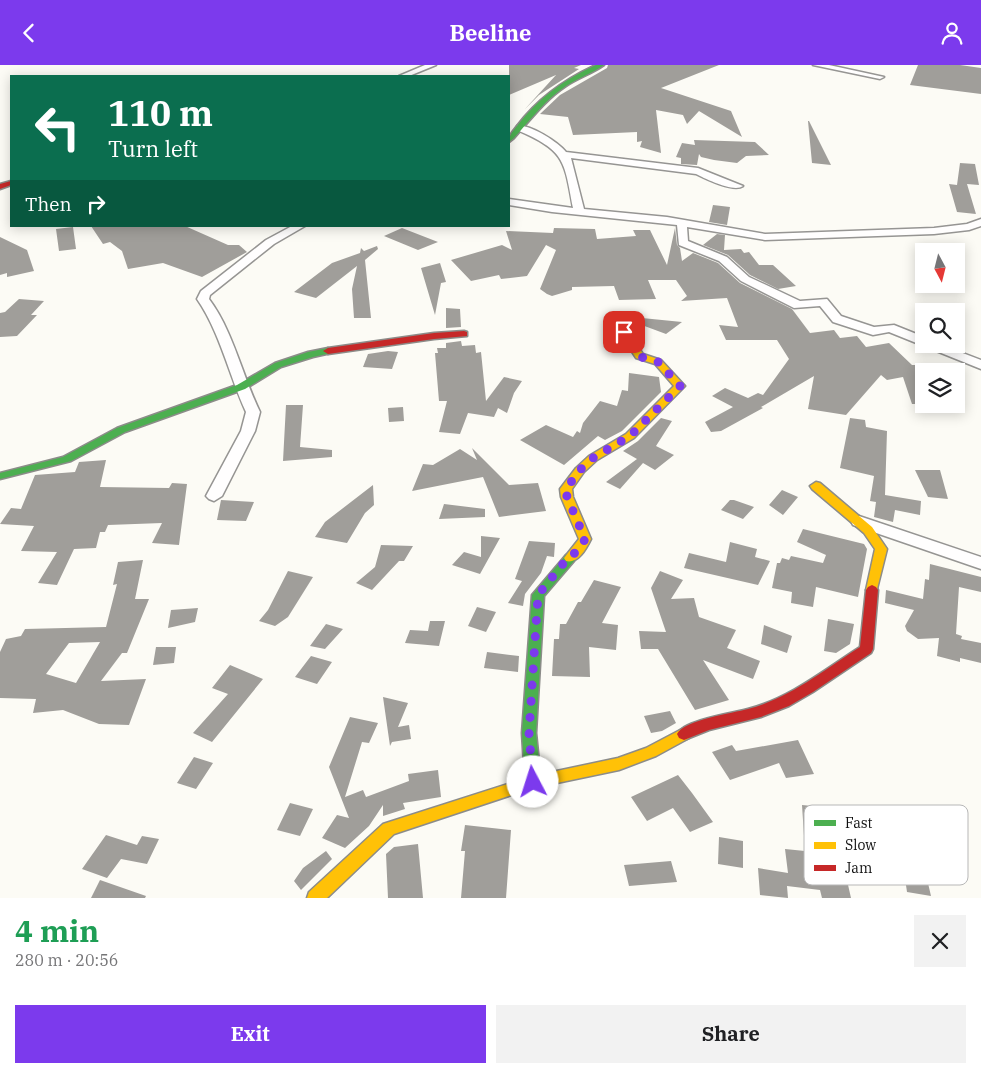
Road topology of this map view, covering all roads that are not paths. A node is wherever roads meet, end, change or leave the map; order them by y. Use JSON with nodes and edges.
{"nodes":[{"id":1,"x":432,"y":65,"type":"edge"},
{"id":2,"x":601,"y":65,"type":"edge"},
{"id":3,"x":817,"y":65,"type":"edge"},
{"id":4,"x":406,"y":75,"type":"edge"},
{"id":5,"x":880,"y":77,"type":"dead end"},
{"id":6,"x":520,"y":128,"type":"junction"},
{"id":7,"x":510,"y":139,"type":"edge"},
{"id":8,"x":566,"y":155,"type":"junction"},
{"id":9,"x":738,"y":186,"type":"dead end"},
{"id":10,"x":510,"y":202,"type":"edge"},
{"id":11,"x":579,"y":211,"type":"junction"},
{"id":12,"x":981,"y":221,"type":"edge"},
{"id":13,"x":682,"y":223,"type":"junction"},
{"id":14,"x":298,"y":227,"type":"edge"},
{"id":15,"x":624,"y":332,"type":"dead end"},
{"id":16,"x":464,"y":334,"type":"dead end"},
{"id":17,"x":915,"y":339,"type":"edge"},
{"id":18,"x":951,"y":353,"type":"edge"},
{"id":19,"x":981,"y":365,"type":"edge"},
{"id":20,"x":241,"y":387,"type":"junction"},
{"id":21,"x":0,"y":476,"type":"edge"},
{"id":22,"x":816,"y":486,"type":"dead end"},
{"id":23,"x":214,"y":496,"type":"dead end"},
{"id":24,"x":857,"y":520,"type":"junction"},
{"id":25,"x":981,"y":563,"type":"edge"},
{"id":26,"x":533,"y":782,"type":"junction"},
{"id":27,"x":314,"y":898,"type":"edge"}],
"edges":[{"from":1,"to":4,"type":"street"},
{"from":2,"to":6,"type":"street"},
{"from":3,"to":5,"type":"street"},
{"from":6,"to":7,"type":"street"},
{"from":6,"to":8,"type":"street"},
{"from":8,"to":9,"type":"street"},
{"from":8,"to":11,"type":"street"},
{"from":10,"to":11,"type":"street"},
{"from":11,"to":13,"type":"street"},
{"from":12,"to":13,"type":"street"},
{"from":13,"to":17,"type":"street"},
{"from":14,"to":20,"type":"street"},
{"from":15,"to":26,"type":"street"},
{"from":16,"to":20,"type":"street"},
{"from":18,"to":19,"type":"street"},
{"from":20,"to":21,"type":"street"},
{"from":20,"to":23,"type":"street"},
{"from":22,"to":24,"type":"street"},
{"from":24,"to":25,"type":"street"},
{"from":24,"to":26,"type":"street"},
{"from":26,"to":27,"type":"street"}]}
